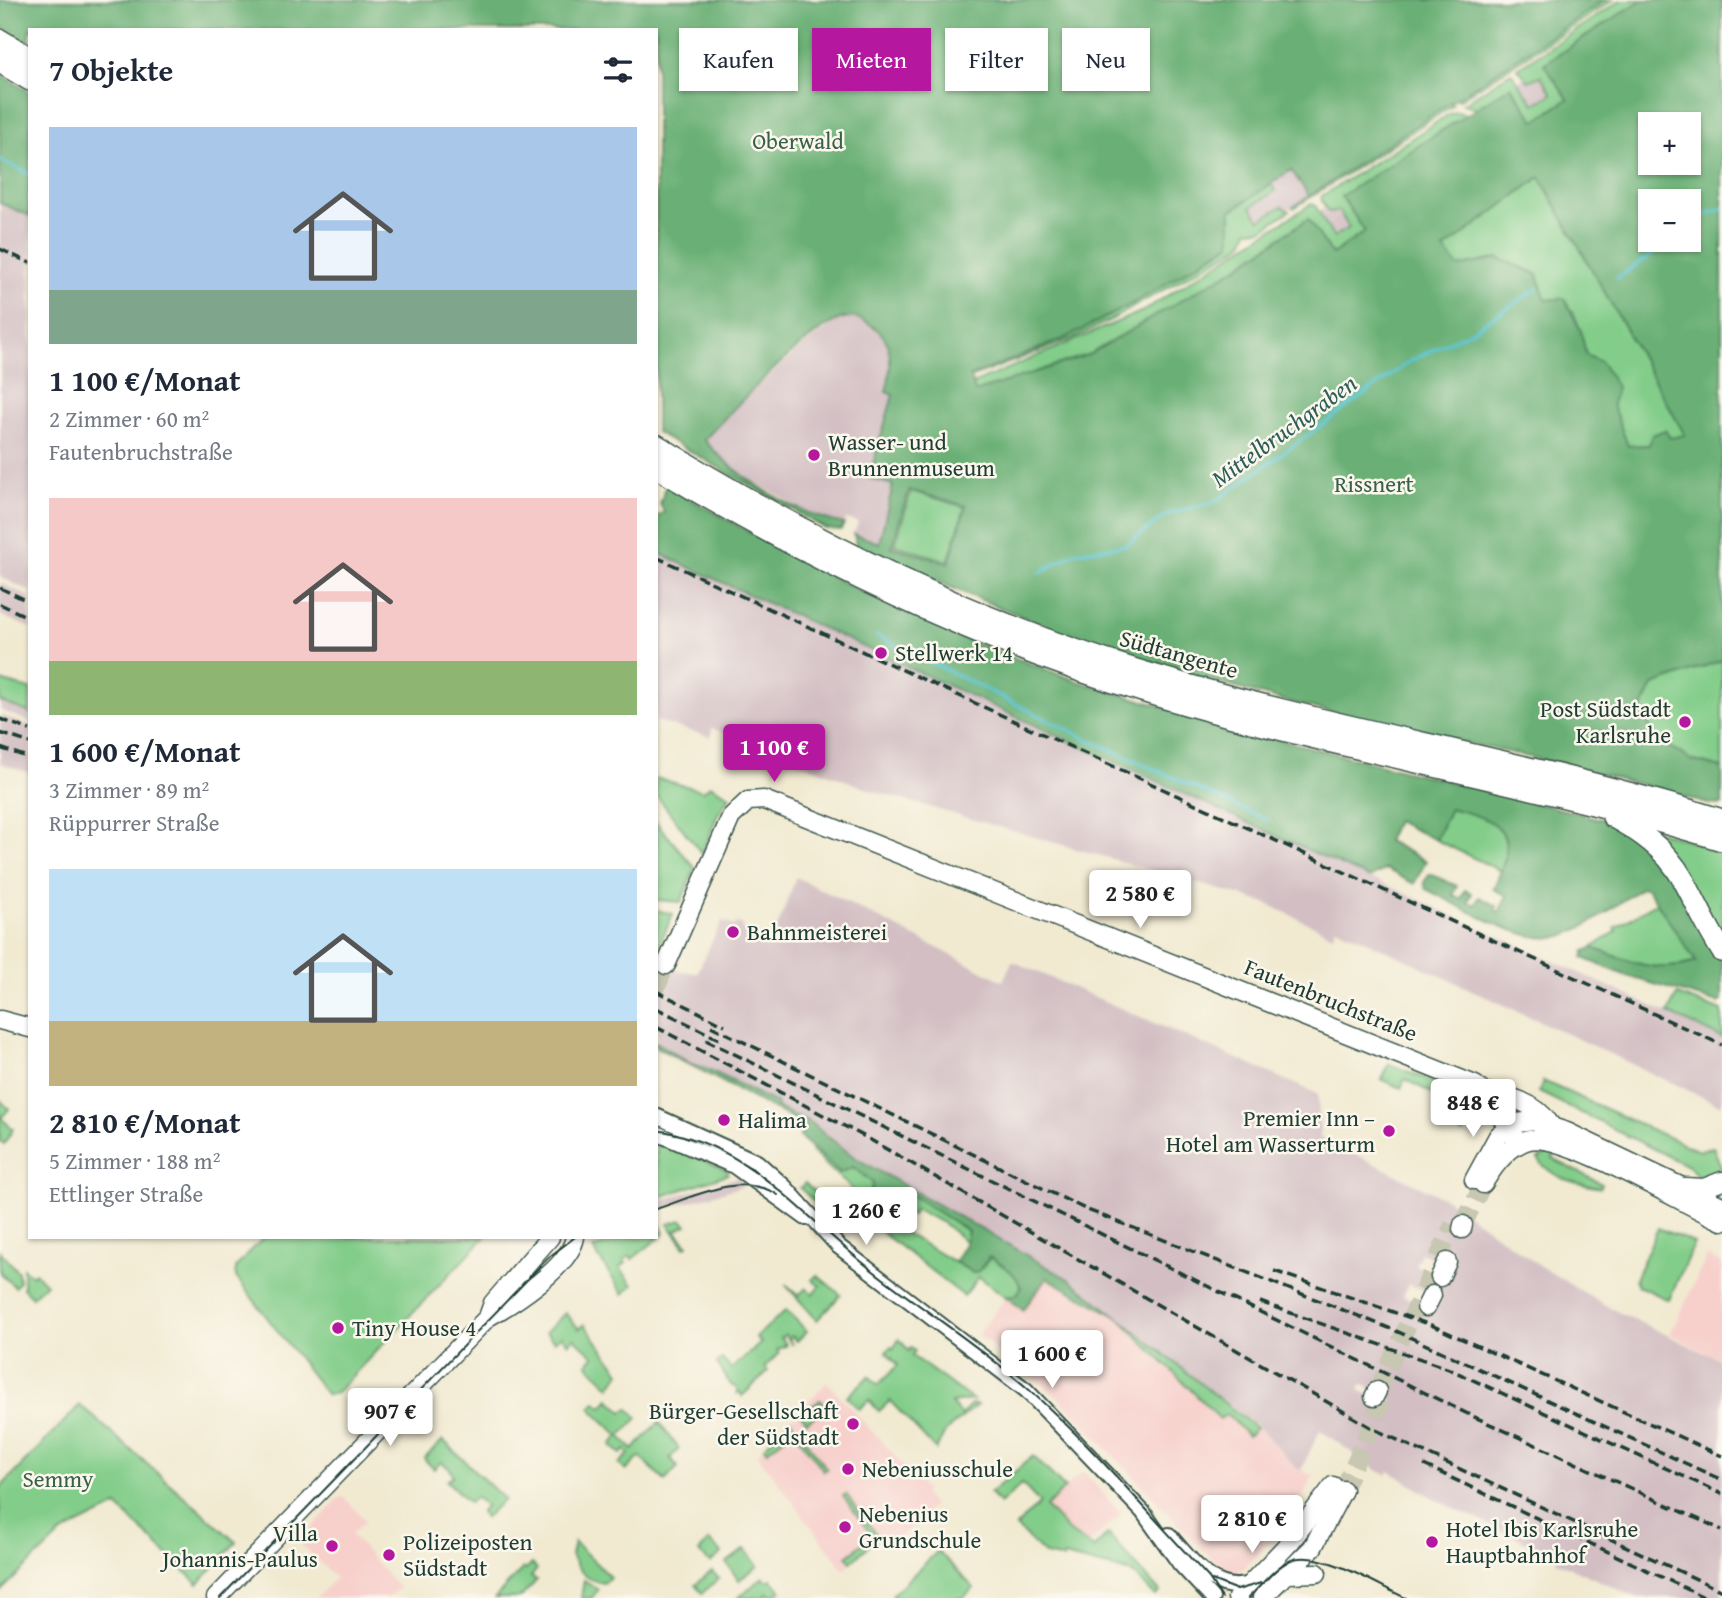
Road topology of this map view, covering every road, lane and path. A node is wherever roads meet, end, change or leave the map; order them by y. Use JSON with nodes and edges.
{"nodes":[{"id":1,"x":0,"y":40,"type":"edge"},
{"id":2,"x":28,"y":57,"type":"edge"},
{"id":3,"x":0,"y":62,"type":"edge"},
{"id":4,"x":28,"y":79,"type":"edge"},
{"id":5,"x":658,"y":446,"type":"edge"},
{"id":6,"x":658,"y":468,"type":"edge"},
{"id":7,"x":1586,"y":803,"type":"junction"},
{"id":8,"x":1668,"y":804,"type":"junction"},
{"id":9,"x":1722,"y":809,"type":"edge"},
{"id":10,"x":1722,"y":820,"type":"edge"},
{"id":11,"x":1722,"y":840,"type":"edge"},
{"id":12,"x":1722,"y":951,"type":"edge"},
{"id":13,"x":666,"y":965,"type":"tunnel mouth"},
{"id":14,"x":0,"y":1020,"type":"edge"},
{"id":15,"x":28,"y":1027,"type":"edge"},
{"id":16,"x":1483,"y":1092,"type":"junction"},
{"id":17,"x":658,"y":1117,"type":"edge"},
{"id":18,"x":1551,"y":1125,"type":"junction"},
{"id":19,"x":1509,"y":1128,"type":"junction"},
{"id":20,"x":658,"y":1134,"type":"edge"},
{"id":21,"x":1519,"y":1144,"type":"junction"},
{"id":22,"x":1722,"y":1181,"type":"edge"},
{"id":23,"x":1676,"y":1186,"type":"junction"},
{"id":24,"x":1722,"y":1206,"type":"edge"},
{"id":25,"x":1722,"y":1221,"type":"edge"},
{"id":26,"x":818,"y":1228,"type":"junction"},
{"id":27,"x":548,"y":1239,"type":"edge"},
{"id":28,"x":573,"y":1240,"type":"edge"},
{"id":29,"x":488,"y":1317,"type":"junction"},
{"id":30,"x":1145,"y":1514,"type":"junction"},
{"id":31,"x":1317,"y":1573,"type":"dead end"},
{"id":32,"x":1287,"y":1574,"type":"junction"},
{"id":33,"x":1251,"y":1583,"type":"junction"},
{"id":34,"x":216,"y":1598,"type":"edge"},
{"id":35,"x":1212,"y":1598,"type":"edge"},
{"id":36,"x":1237,"y":1598,"type":"edge"},
{"id":37,"x":1262,"y":1598,"type":"edge"}],
"edges":[{"from":1,"to":2,"type":"highway"},
{"from":3,"to":4,"type":"highway"},
{"from":5,"to":8,"type":"highway","name":"Südtangente"},
{"from":6,"to":7,"type":"highway","name":"Südtangente"},
{"from":7,"to":11,"type":"highway","name":"Südtangente"},
{"from":7,"to":12,"type":"highway"},
{"from":8,"to":9,"type":"highway"},
{"from":8,"to":10,"type":"highway","name":"Südtangente"},
{"from":13,"to":16,"type":"main road","name":"Fautenbruchstraße"},
{"from":14,"to":15,"type":"main road"},
{"from":16,"to":18,"type":"main road"},
{"from":16,"to":19,"type":"main road","name":"Fautenbruchstraße"},
{"from":17,"to":26,"type":"street"},
{"from":18,"to":19,"type":"main road"},
{"from":18,"to":23,"type":"main road"},
{"from":19,"to":21,"type":"main road","name":"Fautenbruchstraße"},
{"from":19,"to":21,"type":"main road"},
{"from":20,"to":26,"type":"street"},
{"from":21,"to":25,"type":"main road"},
{"from":22,"to":23,"type":"main road"},
{"from":23,"to":24,"type":"main road"},
{"from":26,"to":30,"type":"street"},
{"from":27,"to":29,"type":"main road"},
{"from":28,"to":29,"type":"main road"},
{"from":29,"to":34,"type":"main road"},
{"from":30,"to":33,"type":"street"},
{"from":30,"to":35,"type":"street"},
{"from":31,"to":32,"type":"main road"},
{"from":32,"to":33,"type":"main road"},
{"from":32,"to":37,"type":"main road"},
{"from":33,"to":36,"type":"main road"}]}
